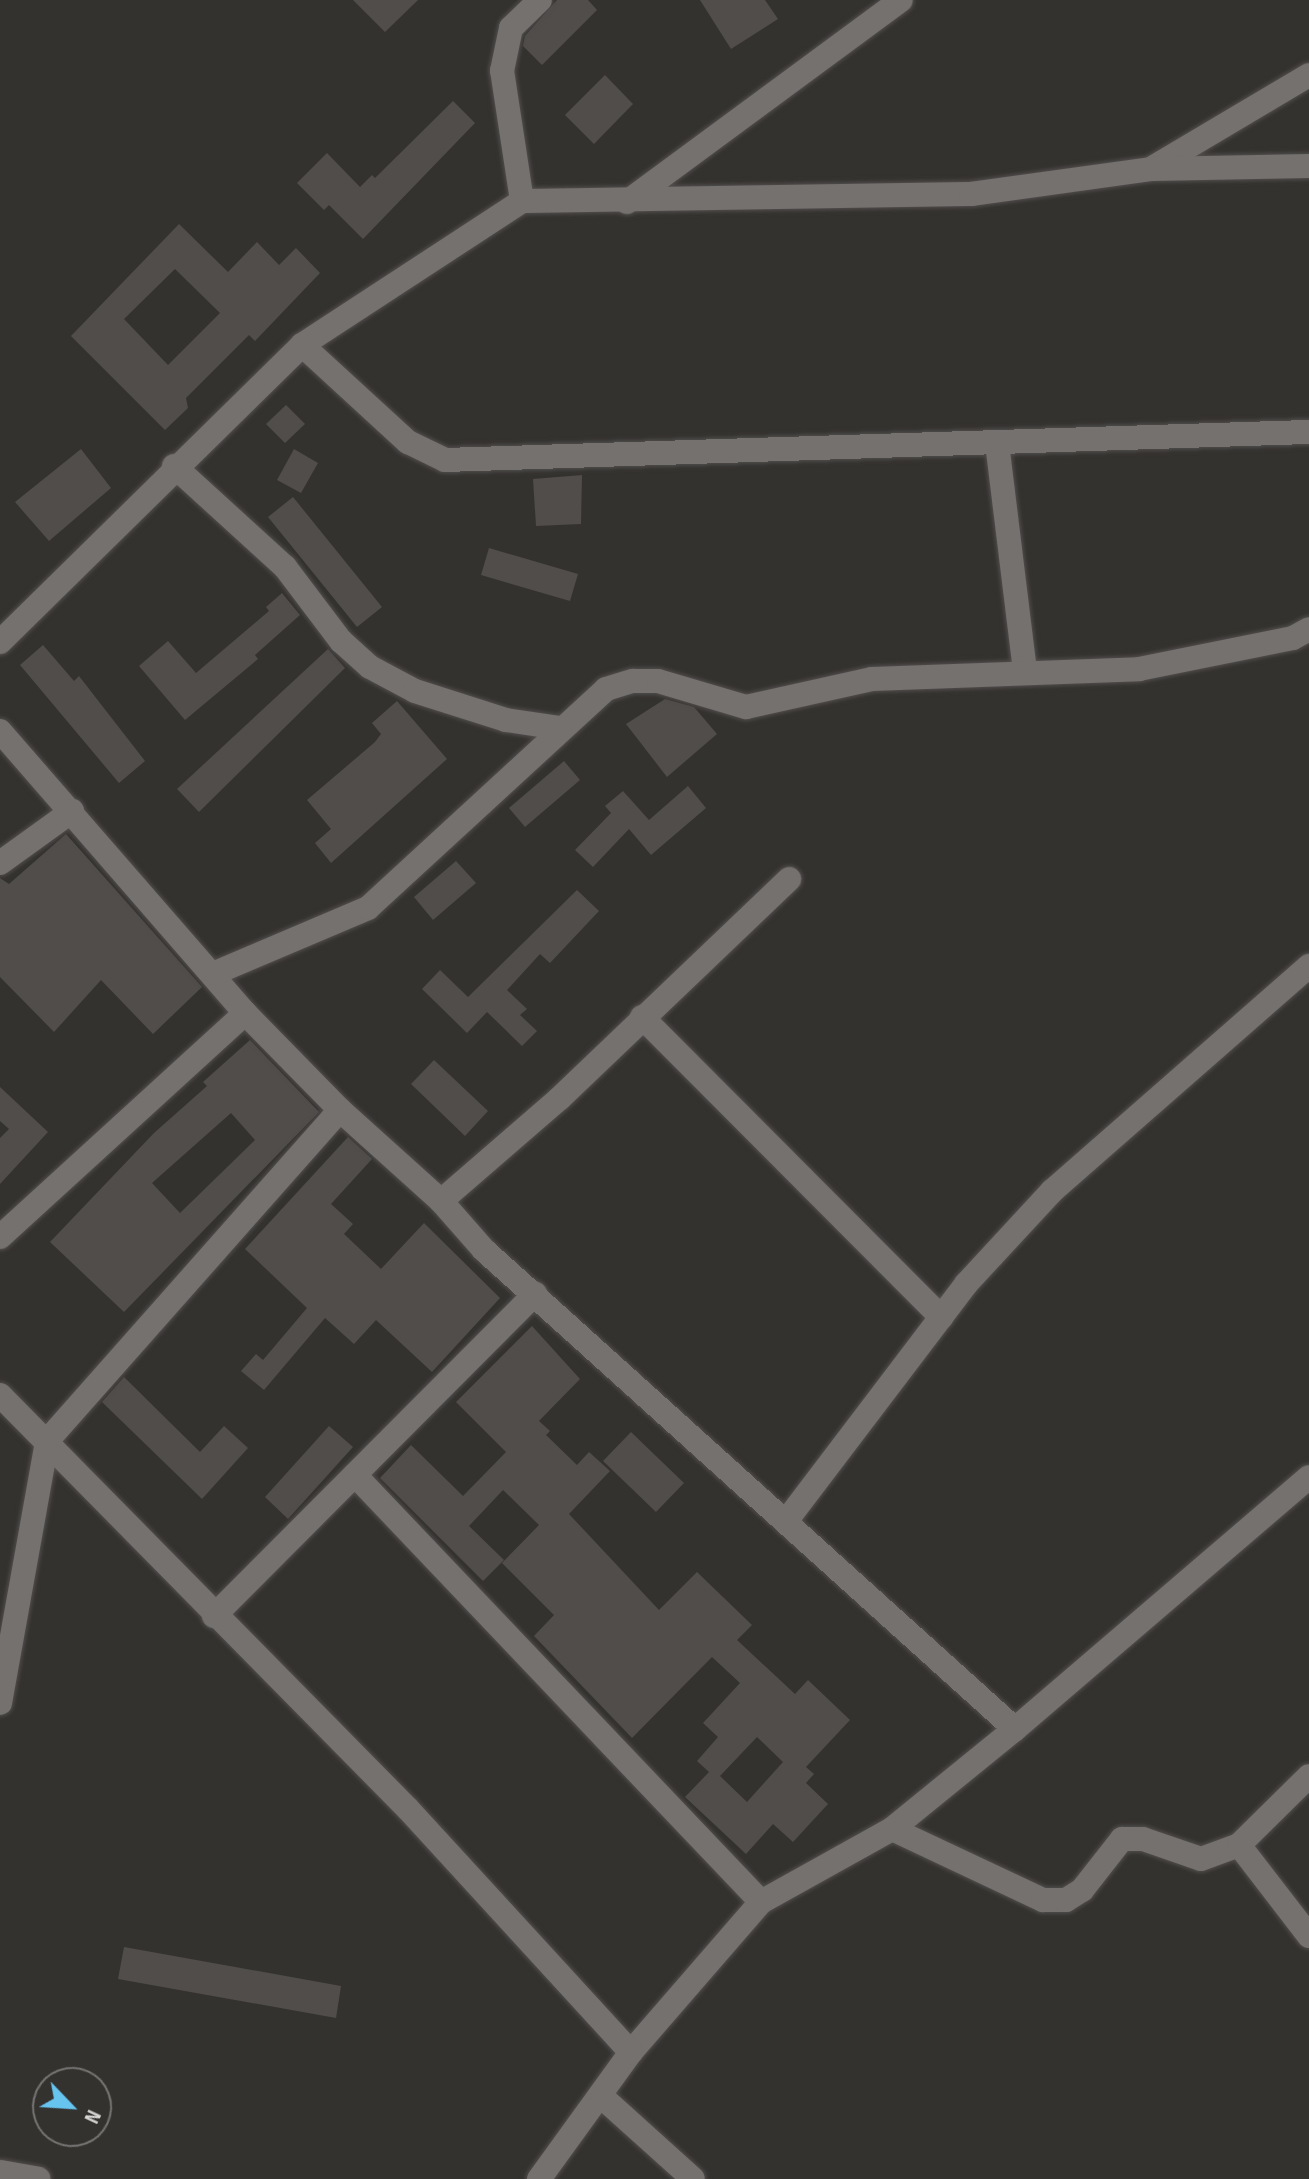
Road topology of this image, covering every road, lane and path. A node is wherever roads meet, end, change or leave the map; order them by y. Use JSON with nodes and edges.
{"nodes":[{"id":1,"x":540,"y":0,"type":"edge"},
{"id":2,"x":901,"y":0,"type":"edge"},
{"id":3,"x":1309,"y":75,"type":"edge"},
{"id":4,"x":1309,"y":166,"type":"edge"},
{"id":5,"x":1152,"y":169,"type":"junction"},
{"id":6,"x":522,"y":201,"type":"junction"},
{"id":7,"x":627,"y":202,"type":"junction"},
{"id":8,"x":302,"y":345,"type":"junction"},
{"id":9,"x":1309,"y":432,"type":"edge"},
{"id":10,"x":997,"y":443,"type":"junction"},
{"id":11,"x":174,"y":466,"type":"junction"},
{"id":12,"x":1304,"y":640,"type":"edge"},
{"id":13,"x":0,"y":642,"type":"edge"},
{"id":14,"x":1025,"y":672,"type":"junction"},
{"id":15,"x":560,"y":728,"type":"junction"},
{"id":16,"x":0,"y":731,"type":"edge"},
{"id":17,"x":72,"y":811,"type":"junction"},
{"id":18,"x":0,"y":863,"type":"edge"},
{"id":19,"x":789,"y":879,"type":"dead end"},
{"id":20,"x":1309,"y":966,"type":"edge"},
{"id":21,"x":215,"y":973,"type":"junction"},
{"id":22,"x":245,"y":1013,"type":"junction"},
{"id":23,"x":642,"y":1017,"type":"junction"},
{"id":24,"x":340,"y":1110,"type":"junction"},
{"id":25,"x":441,"y":1201,"type":"junction"},
{"id":26,"x":0,"y":1237,"type":"edge"},
{"id":27,"x":535,"y":1294,"type":"junction"},
{"id":28,"x":941,"y":1317,"type":"junction"},
{"id":29,"x":0,"y":1395,"type":"edge"},
{"id":30,"x":47,"y":1441,"type":"junction"},
{"id":31,"x":355,"y":1475,"type":"junction"},
{"id":32,"x":1309,"y":1477,"type":"edge"},
{"id":33,"x":787,"y":1520,"type":"junction"},
{"id":34,"x":214,"y":1616,"type":"junction"},
{"id":35,"x":0,"y":1703,"type":"edge"},
{"id":36,"x":1015,"y":1729,"type":"junction"},
{"id":37,"x":1309,"y":1776,"type":"edge"},
{"id":38,"x":892,"y":1829,"type":"junction"},
{"id":39,"x":1239,"y":1845,"type":"junction"},
{"id":40,"x":761,"y":1902,"type":"junction"},
{"id":41,"x":1309,"y":1936,"type":"edge"},
{"id":42,"x":631,"y":2052,"type":"junction"},
{"id":43,"x":602,"y":2097,"type":"junction"},
{"id":44,"x":0,"y":2172,"type":"edge"},
{"id":45,"x":38,"y":2179,"type":"edge"},
{"id":46,"x":539,"y":2179,"type":"edge"},
{"id":47,"x":693,"y":2179,"type":"edge"}],
"edges":[{"from":1,"to":6,"type":"street"},
{"from":2,"to":7,"type":"street"},
{"from":3,"to":5,"type":"street"},
{"from":4,"to":5,"type":"street"},
{"from":5,"to":7,"type":"street"},
{"from":6,"to":7,"type":"street"},
{"from":6,"to":8,"type":"street"},
{"from":8,"to":10,"type":"street"},
{"from":8,"to":11,"type":"street"},
{"from":9,"to":10,"type":"street"},
{"from":10,"to":14,"type":"street"},
{"from":11,"to":13,"type":"street"},
{"from":11,"to":15,"type":"street"},
{"from":12,"to":14,"type":"street"},
{"from":14,"to":15,"type":"street"},
{"from":15,"to":21,"type":"street"},
{"from":16,"to":17,"type":"street"},
{"from":17,"to":18,"type":"street"},
{"from":17,"to":21,"type":"street"},
{"from":19,"to":23,"type":"street"},
{"from":20,"to":28,"type":"street"},
{"from":21,"to":22,"type":"street"},
{"from":22,"to":24,"type":"street"},
{"from":22,"to":26,"type":"street"},
{"from":23,"to":25,"type":"street"},
{"from":23,"to":28,"type":"street"},
{"from":24,"to":25,"type":"street"},
{"from":24,"to":30,"type":"street"},
{"from":25,"to":27,"type":"street"},
{"from":27,"to":31,"type":"street"},
{"from":27,"to":33,"type":"street"},
{"from":28,"to":33,"type":"street"},
{"from":29,"to":30,"type":"street"},
{"from":30,"to":34,"type":"street"},
{"from":30,"to":35,"type":"street"},
{"from":31,"to":34,"type":"street"},
{"from":31,"to":40,"type":"street"},
{"from":32,"to":36,"type":"street"},
{"from":33,"to":36,"type":"street"},
{"from":34,"to":42,"type":"street"},
{"from":36,"to":38,"type":"street"},
{"from":37,"to":39,"type":"street"},
{"from":38,"to":39,"type":"street"},
{"from":38,"to":40,"type":"street"},
{"from":39,"to":41,"type":"street"},
{"from":40,"to":42,"type":"street"},
{"from":42,"to":43,"type":"street"},
{"from":43,"to":46,"type":"street"},
{"from":43,"to":47,"type":"street"},
{"from":44,"to":45,"type":"street"}]}
